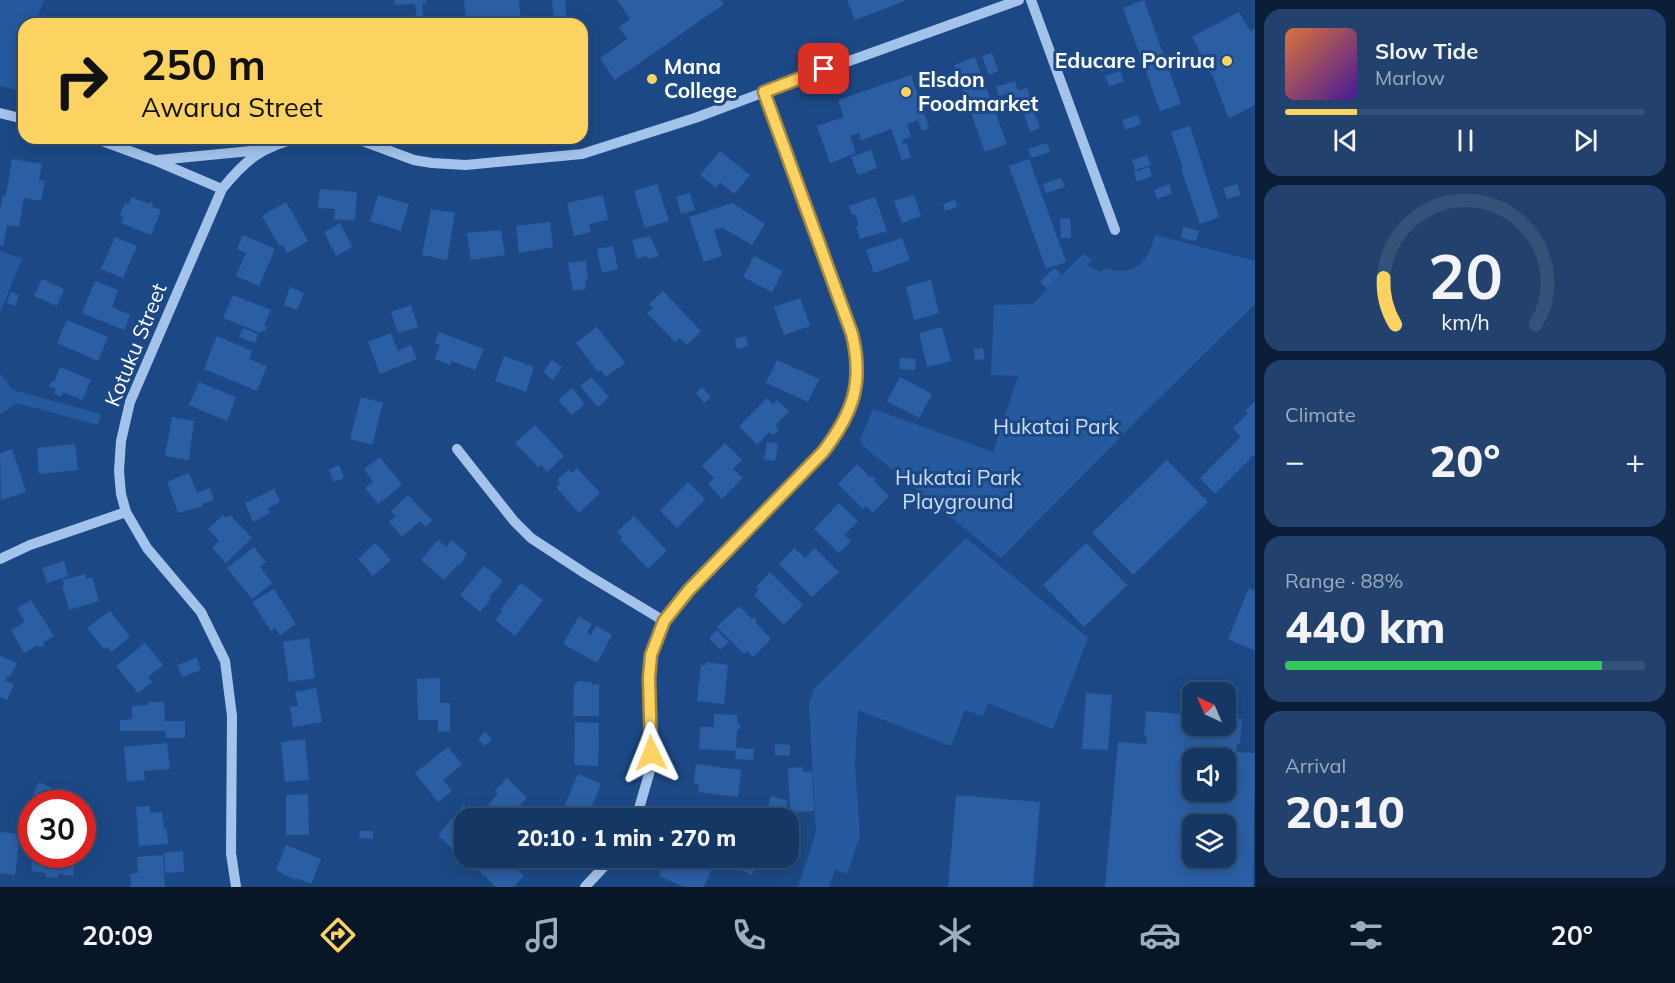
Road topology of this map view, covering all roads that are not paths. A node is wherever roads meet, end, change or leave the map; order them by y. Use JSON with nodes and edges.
{"nodes":[{"id":1,"x":1019,"y":0,"type":"edge"},
{"id":2,"x":1031,"y":0,"type":"edge"},
{"id":3,"x":764,"y":92,"type":"junction"},
{"id":4,"x":0,"y":113,"type":"edge"},
{"id":5,"x":18,"y":118,"type":"edge"},
{"id":6,"x":110,"y":144,"type":"edge"},
{"id":7,"x":282,"y":144,"type":"edge"},
{"id":8,"x":371,"y":144,"type":"edge"},
{"id":9,"x":264,"y":150,"type":"junction"},
{"id":10,"x":154,"y":160,"type":"junction"},
{"id":11,"x":222,"y":189,"type":"junction"},
{"id":12,"x":1115,"y":230,"type":"dead end"},
{"id":13,"x":457,"y":449,"type":"dead end"},
{"id":14,"x":126,"y":512,"type":"junction"},
{"id":15,"x":0,"y":559,"type":"edge"},
{"id":16,"x":664,"y":621,"type":"junction"},
{"id":17,"x":639,"y":808,"type":"edge"},
{"id":18,"x":603,"y":868,"type":"edge"},
{"id":19,"x":236,"y":887,"type":"edge"},
{"id":20,"x":585,"y":887,"type":"edge"}],
"edges":[{"from":1,"to":3,"type":"street"},
{"from":2,"to":12,"type":"street"},
{"from":3,"to":8,"type":"street"},
{"from":3,"to":16,"type":"street"},
{"from":4,"to":5,"type":"street"},
{"from":6,"to":10,"type":"street"},
{"from":7,"to":9,"type":"street"},
{"from":9,"to":10,"type":"street"},
{"from":9,"to":11,"type":"street","name":"Kotuku Street"},
{"from":10,"to":11,"type":"street"},
{"from":11,"to":14,"type":"street","name":"Kotuku Street"},
{"from":13,"to":16,"type":"street"},
{"from":14,"to":15,"type":"street"},
{"from":14,"to":19,"type":"street","name":"Kotuku Street"},
{"from":16,"to":17,"type":"street"},
{"from":18,"to":20,"type":"street"}]}
